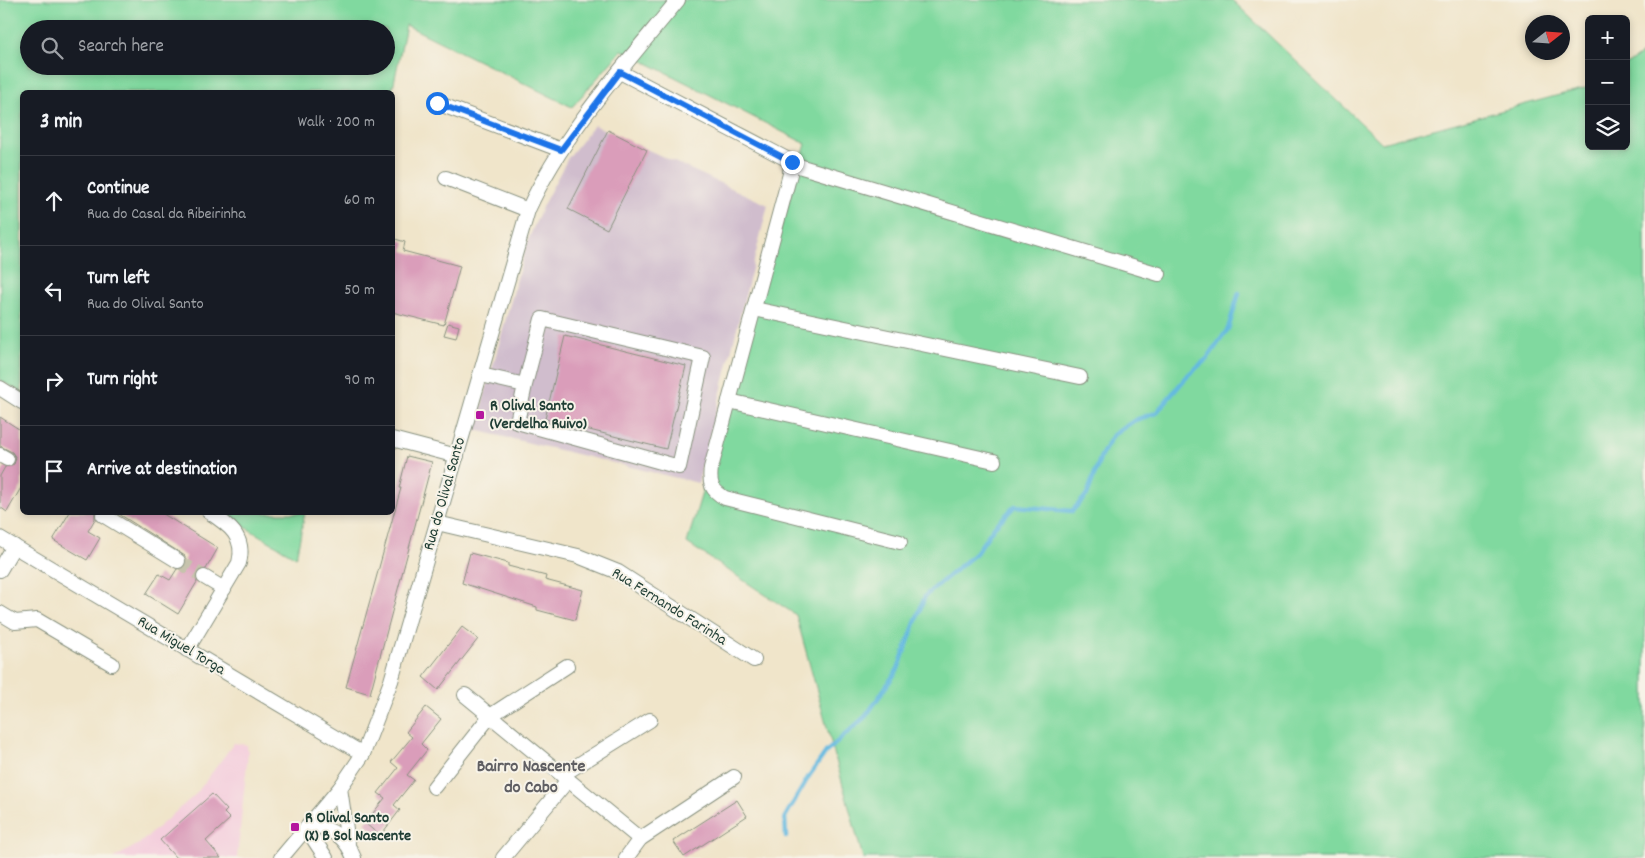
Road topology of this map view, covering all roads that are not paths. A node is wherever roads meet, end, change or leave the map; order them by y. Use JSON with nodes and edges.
{"nodes":[{"id":1,"x":678,"y":0,"type":"edge"},
{"id":2,"x":620,"y":72,"type":"junction"},
{"id":3,"x":437,"y":103,"type":"dead end"},
{"id":4,"x":561,"y":150,"type":"junction"},
{"id":5,"x":792,"y":162,"type":"junction"},
{"id":6,"x":446,"y":178,"type":"dead end"},
{"id":7,"x":528,"y":210,"type":"junction"},
{"id":8,"x":1160,"y":274,"type":"dead end"},
{"id":9,"x":754,"y":309,"type":"junction"},
{"id":10,"x":480,"y":374,"type":"junction"},
{"id":11,"x":1080,"y":377,"type":"dead end"},
{"id":12,"x":525,"y":385,"type":"junction"},
{"id":13,"x":0,"y":388,"type":"edge"},
{"id":14,"x":20,"y":401,"type":"edge"},
{"id":15,"x":729,"y":401,"type":"junction"},
{"id":16,"x":395,"y":440,"type":"edge"},
{"id":17,"x":457,"y":456,"type":"junction"},
{"id":18,"x":994,"y":461,"type":"dead end"},
{"id":19,"x":103,"y":515,"type":"dead end"},
{"id":20,"x":213,"y":515,"type":"edge"},
{"id":21,"x":437,"y":523,"type":"junction"},
{"id":22,"x":0,"y":538,"type":"edge"},
{"id":23,"x":900,"y":542,"type":"dead end"},
{"id":24,"x":14,"y":546,"type":"junction"},
{"id":25,"x":178,"y":561,"type":"tunnel mouth"},
{"id":26,"x":0,"y":570,"type":"edge"},
{"id":27,"x":204,"y":577,"type":"tunnel mouth"},
{"id":28,"x":224,"y":589,"type":"junction"},
{"id":29,"x":0,"y":613,"type":"edge"},
{"id":30,"x":187,"y":650,"type":"junction"},
{"id":31,"x":754,"y":660,"type":"dead end"},
{"id":32,"x":112,"y":664,"type":"dead end"},
{"id":33,"x":567,"y":666,"type":"dead end"},
{"id":34,"x":464,"y":695,"type":"dead end"},
{"id":35,"x":490,"y":716,"type":"junction"},
{"id":36,"x":650,"y":720,"type":"dead end"},
{"id":37,"x":363,"y":754,"type":"junction"},
{"id":38,"x":565,"y":777,"type":"junction"},
{"id":39,"x":734,"y":777,"type":"dead end"},
{"id":40,"x":434,"y":787,"type":"dead end"},
{"id":41,"x":340,"y":788,"type":"junction"},
{"id":42,"x":310,"y":826,"type":"junction"},
{"id":43,"x":640,"y":839,"type":"junction"},
{"id":44,"x":348,"y":842,"type":"junction"},
{"id":45,"x":281,"y":858,"type":"edge"},
{"id":46,"x":326,"y":858,"type":"edge"},
{"id":47,"x":354,"y":858,"type":"edge"},
{"id":48,"x":502,"y":858,"type":"edge"},
{"id":49,"x":626,"y":858,"type":"edge"}],
"edges":[{"from":1,"to":2,"type":"street","name":"Rua do Olival Santo"},
{"from":2,"to":4,"type":"street","name":"Rua do Olival Santo"},
{"from":2,"to":5,"type":"street"},
{"from":3,"to":4,"type":"street"},
{"from":4,"to":7,"type":"street","name":"Rua do Olival Santo"},
{"from":5,"to":8,"type":"street"},
{"from":5,"to":9,"type":"street"},
{"from":6,"to":7,"type":"street"},
{"from":7,"to":10,"type":"street","name":"Rua do Olival Santo"},
{"from":9,"to":11,"type":"street"},
{"from":9,"to":15,"type":"street"},
{"from":10,"to":12,"type":"street"},
{"from":10,"to":17,"type":"street","name":"Rua do Olival Santo"},
{"from":12,"to":12,"type":"street"},
{"from":13,"to":14,"type":"street"},
{"from":15,"to":18,"type":"street"},
{"from":15,"to":23,"type":"street"},
{"from":16,"to":17,"type":"street"},
{"from":17,"to":21,"type":"street","name":"Rua do Olival Santo"},
{"from":19,"to":25,"type":"street"},
{"from":20,"to":28,"type":"street"},
{"from":21,"to":31,"type":"street","name":"Rua Fernando Farinha"},
{"from":21,"to":37,"type":"street","name":"Rua do Olival Santo"},
{"from":22,"to":24,"type":"street","name":"Rua Miguel Torga"},
{"from":24,"to":26,"type":"street"},
{"from":24,"to":30,"type":"street","name":"Rua Miguel Torga"},
{"from":27,"to":28,"type":"street"},
{"from":28,"to":30,"type":"street"},
{"from":29,"to":32,"type":"street"},
{"from":30,"to":37,"type":"street","name":"Rua Miguel Torga"},
{"from":33,"to":35,"type":"street"},
{"from":34,"to":35,"type":"street"},
{"from":35,"to":38,"type":"street"},
{"from":35,"to":40,"type":"street"},
{"from":36,"to":38,"type":"street"},
{"from":37,"to":41,"type":"street","name":"Rua do Olival Santo"},
{"from":38,"to":43,"type":"street"},
{"from":38,"to":48,"type":"street"},
{"from":39,"to":43,"type":"street"},
{"from":41,"to":42,"type":"street","name":"Rua do Olival Santo"},
{"from":41,"to":44,"type":"street"},
{"from":42,"to":44,"type":"street"},
{"from":42,"to":45,"type":"street","name":"Rua do Olival Santo"},
{"from":42,"to":46,"type":"street"},
{"from":43,"to":49,"type":"street"},
{"from":44,"to":47,"type":"street"}]}
